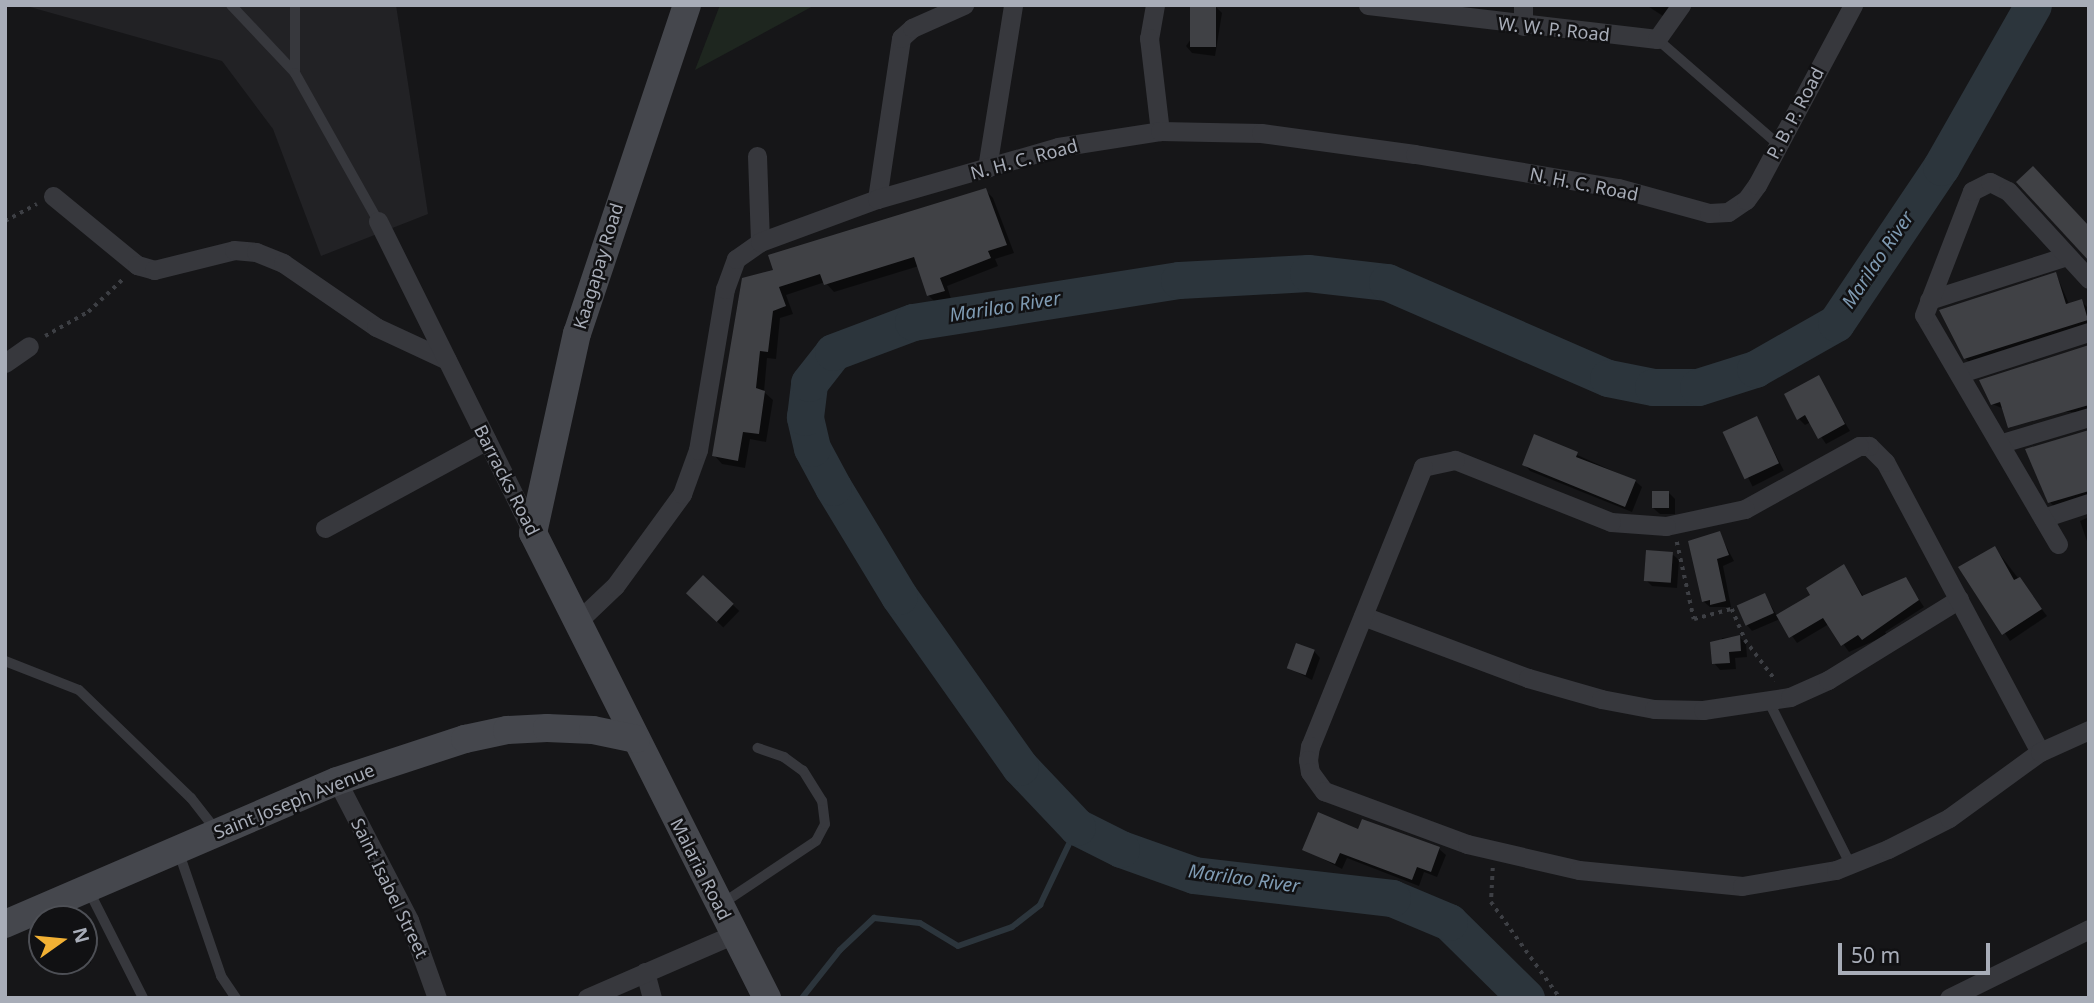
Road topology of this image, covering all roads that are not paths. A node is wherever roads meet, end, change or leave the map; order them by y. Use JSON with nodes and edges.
{"nodes":[{"id":1,"x":231,"y":5,"type":"edge"},
{"id":2,"x":295,"y":5,"type":"edge"},
{"id":3,"x":687,"y":5,"type":"edge"},
{"id":4,"x":964,"y":5,"type":"edge"},
{"id":5,"x":1013,"y":5,"type":"edge"},
{"id":6,"x":1155,"y":5,"type":"edge"},
{"id":7,"x":1368,"y":5,"type":"edge"},
{"id":8,"x":1523,"y":5,"type":"edge"},
{"id":9,"x":1681,"y":5,"type":"edge"},
{"id":10,"x":1853,"y":5,"type":"edge"},
{"id":11,"x":1424,"y":10,"type":"edge"},
{"id":12,"x":1524,"y":26,"type":"junction"},
{"id":13,"x":1657,"y":39,"type":"junction"},
{"id":14,"x":295,"y":73,"type":"junction"},
{"id":15,"x":1160,"y":131,"type":"junction"},
{"id":16,"x":1778,"y":144,"type":"junction"},
{"id":17,"x":757,"y":156,"type":"dead end"},
{"id":18,"x":987,"y":168,"type":"junction"},
{"id":19,"x":53,"y":196,"type":"road end"},
{"id":20,"x":877,"y":199,"type":"junction"},
{"id":21,"x":1728,"y":212,"type":"joint"},
{"id":22,"x":378,"y":221,"type":"joint"},
{"id":23,"x":760,"y":242,"type":"junction"},
{"id":24,"x":2067,"y":256,"type":"junction"},
{"id":25,"x":2089,"y":279,"type":"edge"},
{"id":26,"x":1929,"y":300,"type":"junction"},
{"id":27,"x":2089,"y":332,"type":"edge"},
{"id":28,"x":29,"y":346,"type":"road end"},
{"id":29,"x":447,"y":360,"type":"junction"},
{"id":30,"x":5,"y":363,"type":"edge"},
{"id":31,"x":1961,"y":373,"type":"junction"},
{"id":32,"x":2089,"y":418,"type":"edge"},
{"id":33,"x":487,"y":440,"type":"junction"},
{"id":34,"x":2002,"y":443,"type":"junction"},
{"id":35,"x":2089,"y":503,"type":"edge"},
{"id":36,"x":2043,"y":518,"type":"junction"},
{"id":37,"x":325,"y":528,"type":"dead end"},
{"id":38,"x":533,"y":533,"type":"junction"},
{"id":39,"x":2058,"y":544,"type":"dead end"},
{"id":40,"x":1959,"y":599,"type":"junction"},
{"id":41,"x":1363,"y":616,"type":"junction"},
{"id":42,"x":577,"y":622,"type":"junction"},
{"id":43,"x":5,"y":661,"type":"edge"},
{"id":44,"x":1769,"y":702,"type":"junction"},
{"id":45,"x":2089,"y":730,"type":"edge"},
{"id":46,"x":636,"y":740,"type":"junction"},
{"id":47,"x":758,"y":748,"type":"dead end"},
{"id":48,"x":2040,"y":752,"type":"junction"},
{"id":49,"x":337,"y":780,"type":"junction"},
{"id":50,"x":217,"y":832,"type":"junction"},
{"id":51,"x":177,"y":849,"type":"junction"},
{"id":52,"x":1850,"y":864,"type":"junction"},
{"id":53,"x":87,"y":887,"type":"junction"},
{"id":54,"x":720,"y":905,"type":"junction"},
{"id":55,"x":5,"y":924,"type":"edge"},
{"id":56,"x":2089,"y":929,"type":"edge"},
{"id":57,"x":734,"y":934,"type":"junction"},
{"id":58,"x":645,"y":972,"type":"junction"},
{"id":59,"x":143,"y":998,"type":"edge"},
{"id":60,"x":236,"y":998,"type":"edge"},
{"id":61,"x":437,"y":998,"type":"edge"},
{"id":62,"x":587,"y":998,"type":"edge"},
{"id":63,"x":652,"y":998,"type":"edge"},
{"id":64,"x":767,"y":998,"type":"edge"},
{"id":65,"x":1950,"y":998,"type":"edge"}],
"edges":[{"from":1,"to":14,"type":"lane"},
{"from":2,"to":14,"type":"lane"},
{"from":3,"to":38,"type":"main road","name":"Kaagapay Road"},
{"from":4,"to":20,"type":"street"},
{"from":5,"to":18,"type":"street"},
{"from":6,"to":15,"type":"street"},
{"from":7,"to":11,"type":"street","name":"W. W. P. Road"},
{"from":8,"to":12,"type":"street"},
{"from":9,"to":13,"type":"street"},
{"from":10,"to":16,"type":"street","name":"P. B. P. Road"},
{"from":11,"to":12,"type":"street","name":"W. W. P. Road"},
{"from":12,"to":13,"type":"street","name":"W. W. P. Road"},
{"from":13,"to":16,"type":"lane"},
{"from":14,"to":22,"type":"lane"},
{"from":15,"to":18,"type":"street","name":"N. H. C. Road"},
{"from":15,"to":21,"type":"street","name":"N. H. C. Road"},
{"from":16,"to":21,"type":"street","name":"P. B. P. Road"},
{"from":17,"to":23,"type":"street"},
{"from":18,"to":20,"type":"street","name":"N. H. C. Road"},
{"from":19,"to":29,"type":"street"},
{"from":20,"to":23,"type":"street","name":"N. H. C. Road"},
{"from":22,"to":29,"type":"street","name":"Barracks Road"},
{"from":23,"to":42,"type":"street","name":"N. H. C. Road"},
{"from":24,"to":25,"type":"street"},
{"from":24,"to":26,"type":"street"},
{"from":24,"to":26,"type":"street"},
{"from":26,"to":31,"type":"street"},
{"from":27,"to":31,"type":"street"},
{"from":28,"to":30,"type":"street"},
{"from":29,"to":33,"type":"street","name":"Barracks Road"},
{"from":31,"to":34,"type":"street"},
{"from":32,"to":34,"type":"street"},
{"from":33,"to":37,"type":"street"},
{"from":33,"to":38,"type":"street","name":"Barracks Road"},
{"from":34,"to":36,"type":"street"},
{"from":35,"to":36,"type":"street"},
{"from":36,"to":39,"type":"street"},
{"from":38,"to":42,"type":"main road","name":"Barracks Road"},
{"from":40,"to":41,"type":"street"},
{"from":40,"to":44,"type":"street"},
{"from":40,"to":48,"type":"street"},
{"from":41,"to":44,"type":"street"},
{"from":41,"to":52,"type":"street"},
{"from":42,"to":46,"type":"main road","name":"Barracks Road"},
{"from":43,"to":50,"type":"lane"},
{"from":44,"to":52,"type":"lane"},
{"from":45,"to":48,"type":"street"},
{"from":46,"to":49,"type":"main road","name":"Saint Joseph Avenue"},
{"from":46,"to":54,"type":"main road","name":"Malaria Road"},
{"from":47,"to":54,"type":"lane"},
{"from":48,"to":52,"type":"street"},
{"from":49,"to":50,"type":"main road","name":"Saint Joseph Avenue"},
{"from":49,"to":61,"type":"street","name":"Saint Isabel Street"},
{"from":50,"to":51,"type":"main road","name":"Saint Joseph Avenue"},
{"from":51,"to":53,"type":"main road","name":"Saint Joseph Avenue"},
{"from":51,"to":60,"type":"lane"},
{"from":53,"to":55,"type":"main road","name":"Saint Joseph Avenue"},
{"from":53,"to":59,"type":"lane"},
{"from":54,"to":57,"type":"main road","name":"Malaria Road"},
{"from":56,"to":65,"type":"street"},
{"from":57,"to":58,"type":"street"},
{"from":57,"to":64,"type":"main road","name":"Malaria Road"},
{"from":58,"to":62,"type":"street"},
{"from":58,"to":63,"type":"street"}]}
